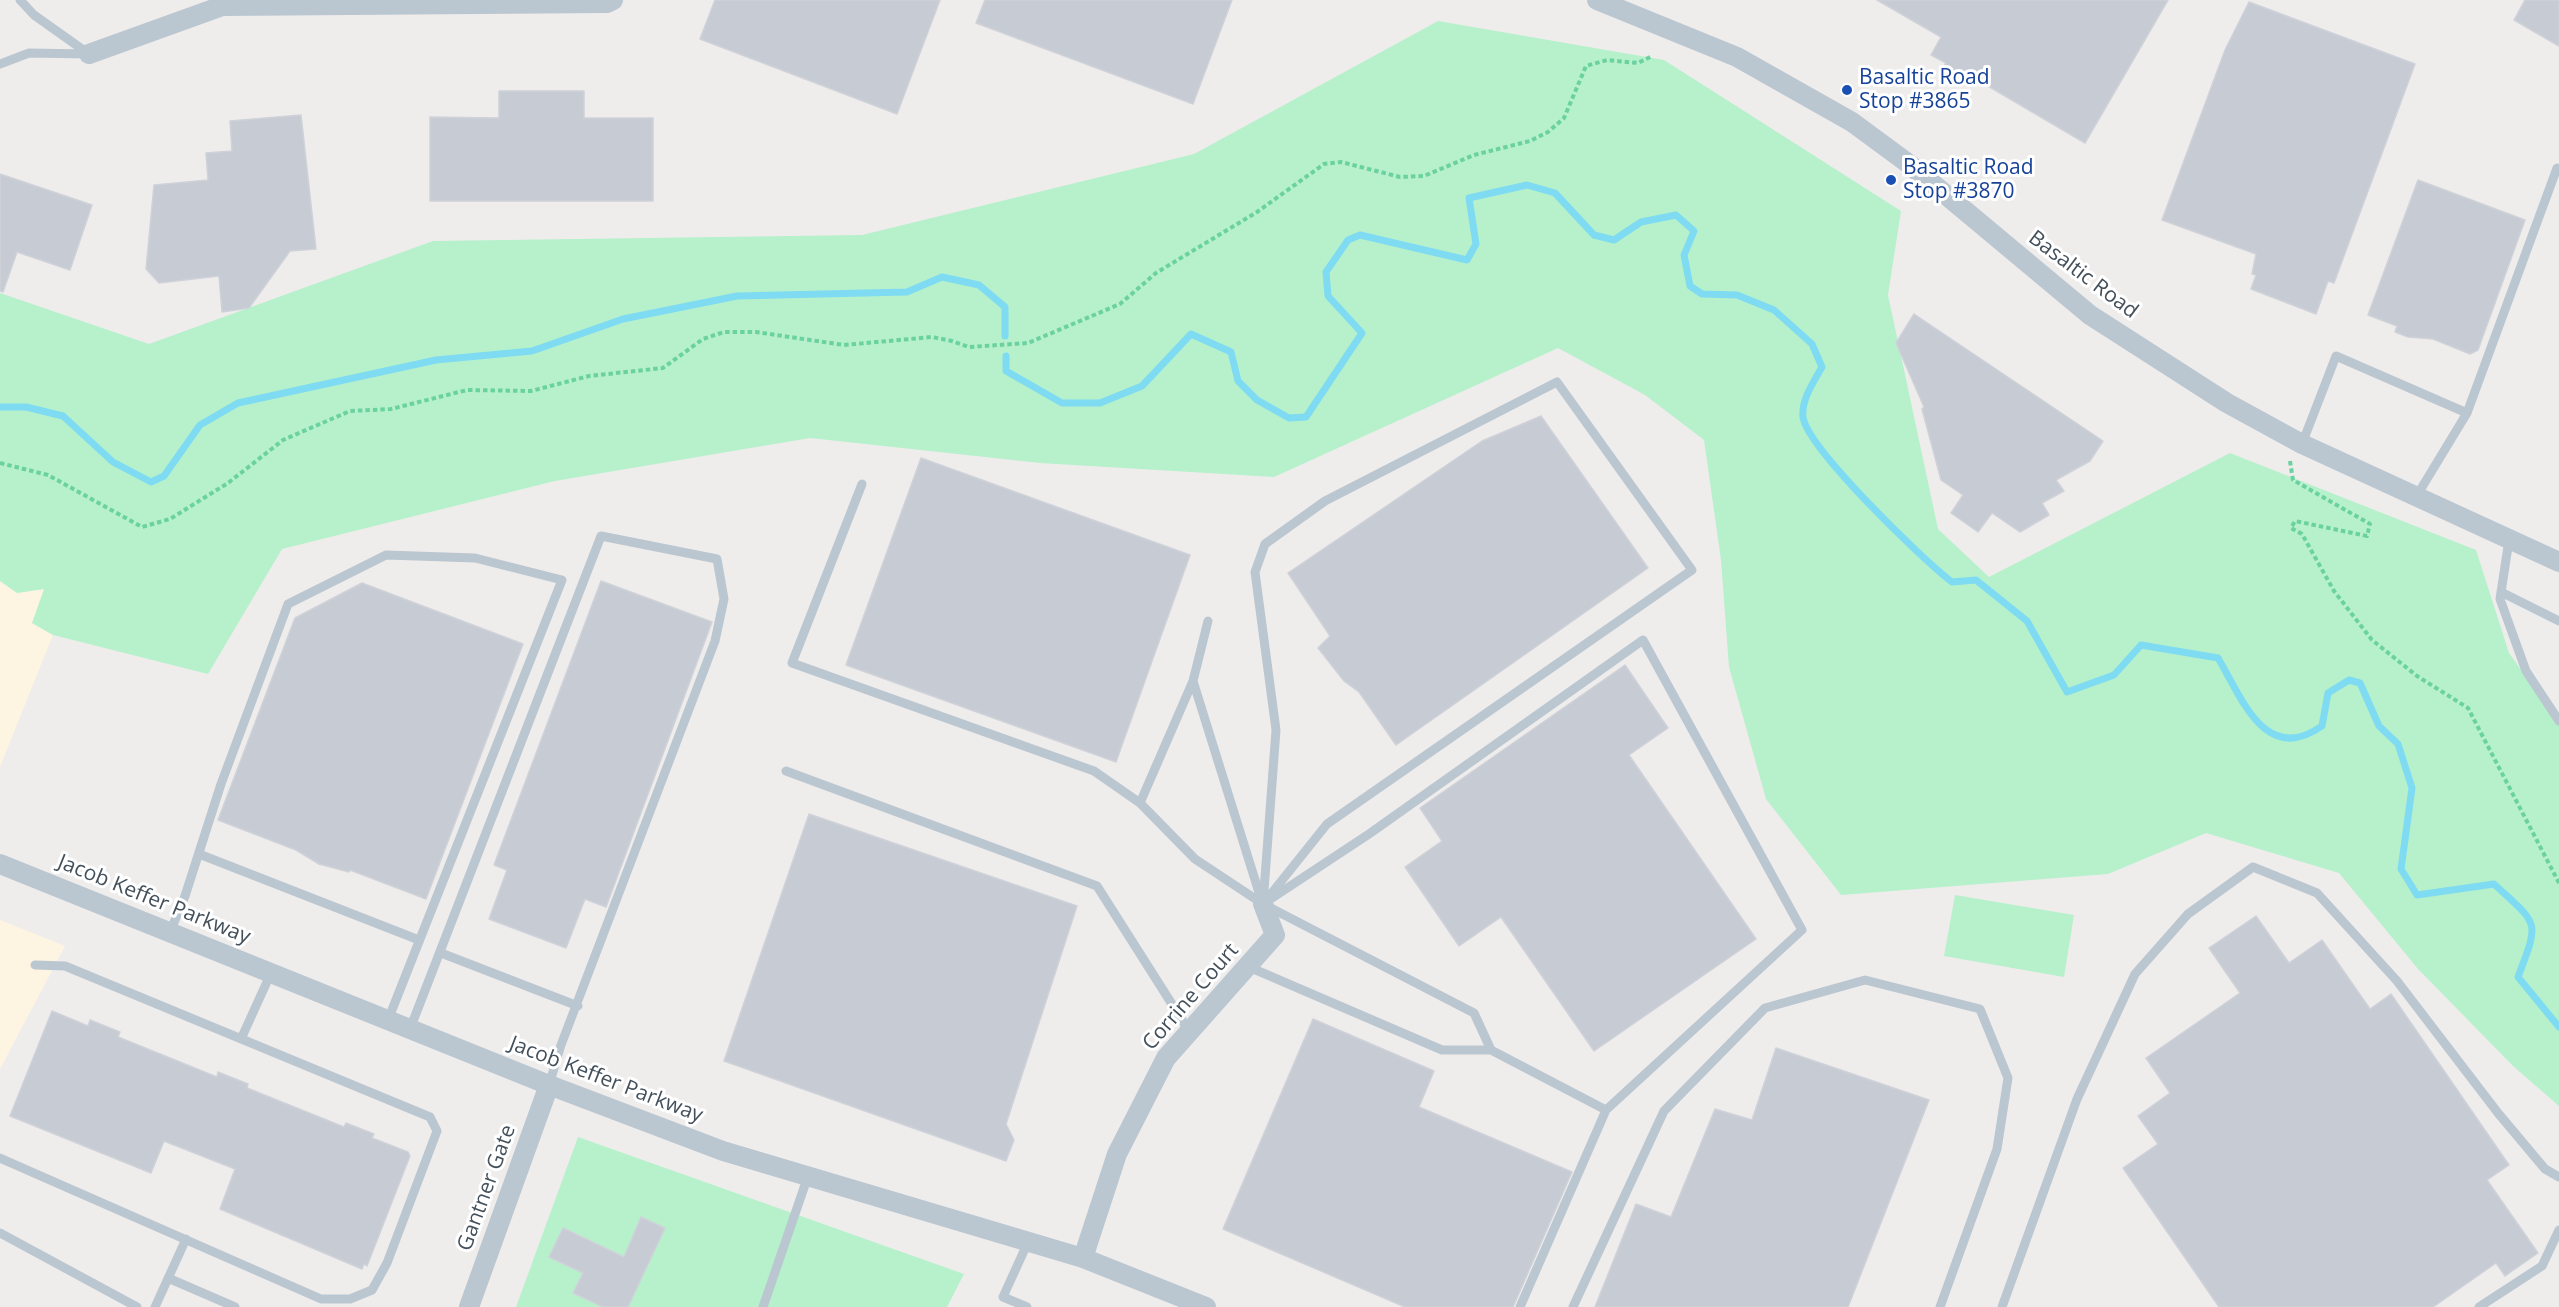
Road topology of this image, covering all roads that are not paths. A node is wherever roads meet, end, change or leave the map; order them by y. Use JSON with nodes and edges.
{"nodes":[{"id":1,"x":20,"y":0,"type":"edge"},
{"id":2,"x":613,"y":0,"type":"edge"},
{"id":3,"x":1597,"y":0,"type":"edge"},
{"id":4,"x":89,"y":54,"type":"junction"},
{"id":5,"x":0,"y":64,"type":"edge"},
{"id":6,"x":2557,"y":168,"type":"dead end"},
{"id":7,"x":2467,"y":413,"type":"junction"},
{"id":8,"x":2302,"y":444,"type":"junction"},
{"id":9,"x":861,"y":484,"type":"dead end"},
{"id":10,"x":2416,"y":497,"type":"junction"},
{"id":11,"x":2509,"y":540,"type":"junction"},
{"id":12,"x":2559,"y":562,"type":"edge"},
{"id":13,"x":2501,"y":592,"type":"junction"},
{"id":14,"x":1208,"y":621,"type":"dead end"},
{"id":15,"x":2559,"y":621,"type":"edge"},
{"id":16,"x":1193,"y":681,"type":"junction"},
{"id":17,"x":2559,"y":722,"type":"edge"},
{"id":18,"x":786,"y":771,"type":"dead end"},
{"id":19,"x":1140,"y":804,"type":"junction"},
{"id":20,"x":199,"y":854,"type":"junction"},
{"id":21,"x":0,"y":864,"type":"edge"},
{"id":22,"x":1263,"y":904,"type":"junction"},
{"id":23,"x":170,"y":932,"type":"junction"},
{"id":24,"x":419,"y":940,"type":"junction"},
{"id":25,"x":441,"y":953,"type":"junction"},
{"id":26,"x":35,"y":965,"type":"dead end"},
{"id":27,"x":1249,"y":966,"type":"junction"},
{"id":28,"x":271,"y":973,"type":"junction"},
{"id":29,"x":578,"y":1006,"type":"junction"},
{"id":30,"x":388,"y":1020,"type":"junction"},
{"id":31,"x":410,"y":1029,"type":"junction"},
{"id":32,"x":1189,"y":1030,"type":"junction"},
{"id":33,"x":241,"y":1039,"type":"junction"},
{"id":34,"x":1491,"y":1050,"type":"junction"},
{"id":35,"x":549,"y":1085,"type":"junction"},
{"id":36,"x":1606,"y":1110,"type":"junction"},
{"id":37,"x":0,"y":1158,"type":"edge"},
{"id":38,"x":808,"y":1176,"type":"junction"},
{"id":39,"x":2559,"y":1177,"type":"edge"},
{"id":40,"x":2559,"y":1230,"type":"edge"},
{"id":41,"x":0,"y":1233,"type":"edge"},
{"id":42,"x":186,"y":1239,"type":"junction"},
{"id":43,"x":1028,"y":1242,"type":"junction"},
{"id":44,"x":1083,"y":1258,"type":"junction"},
{"id":45,"x":168,"y":1278,"type":"junction"},
{"id":46,"x":1003,"y":1297,"type":"junction"},
{"id":47,"x":137,"y":1307,"type":"edge"},
{"id":48,"x":155,"y":1307,"type":"edge"},
{"id":49,"x":235,"y":1307,"type":"edge"},
{"id":50,"x":469,"y":1307,"type":"edge"},
{"id":51,"x":763,"y":1307,"type":"edge"},
{"id":52,"x":998,"y":1307,"type":"edge"},
{"id":53,"x":1027,"y":1307,"type":"edge"},
{"id":54,"x":1206,"y":1307,"type":"edge"},
{"id":55,"x":1520,"y":1307,"type":"edge"},
{"id":56,"x":1573,"y":1307,"type":"edge"},
{"id":57,"x":1940,"y":1307,"type":"edge"},
{"id":58,"x":2002,"y":1307,"type":"edge"},
{"id":59,"x":2479,"y":1307,"type":"edge"}],
"edges":[{"from":1,"to":4,"type":"lane"},
{"from":2,"to":4,"type":"street"},
{"from":3,"to":8,"type":"street","name":"Basaltic Road"},
{"from":4,"to":5,"type":"lane"},
{"from":6,"to":7,"type":"lane"},
{"from":7,"to":8,"type":"lane"},
{"from":7,"to":10,"type":"lane"},
{"from":8,"to":10,"type":"street","name":"Basaltic Road"},
{"from":9,"to":19,"type":"lane"},
{"from":10,"to":11,"type":"street","name":"Basaltic Road"},
{"from":11,"to":12,"type":"street","name":"Basaltic Road"},
{"from":11,"to":13,"type":"lane"},
{"from":13,"to":15,"type":"lane"},
{"from":13,"to":17,"type":"lane"},
{"from":14,"to":16,"type":"lane"},
{"from":16,"to":19,"type":"lane"},
{"from":16,"to":22,"type":"lane"},
{"from":18,"to":32,"type":"lane"},
{"from":19,"to":22,"type":"lane"},
{"from":20,"to":23,"type":"lane"},
{"from":20,"to":24,"type":"lane"},
{"from":20,"to":24,"type":"lane"},
{"from":21,"to":23,"type":"street","name":"Jacob Keffer Parkway"},
{"from":22,"to":22,"type":"lane"},
{"from":22,"to":27,"type":"street","name":"Corrine Court"},
{"from":22,"to":34,"type":"lane"},
{"from":22,"to":36,"type":"lane"},
{"from":23,"to":28,"type":"street","name":"Jacob Keffer Parkway"},
{"from":24,"to":30,"type":"lane"},
{"from":25,"to":29,"type":"lane"},
{"from":25,"to":29,"type":"lane"},
{"from":25,"to":31,"type":"lane"},
{"from":26,"to":33,"type":"lane"},
{"from":27,"to":32,"type":"street","name":"Corrine Court"},
{"from":27,"to":34,"type":"lane"},
{"from":28,"to":30,"type":"street","name":"Jacob Keffer Parkway"},
{"from":28,"to":33,"type":"lane"},
{"from":29,"to":35,"type":"lane"},
{"from":30,"to":31,"type":"street","name":"Jacob Keffer Parkway"},
{"from":31,"to":35,"type":"street","name":"Jacob Keffer Parkway"},
{"from":32,"to":44,"type":"street","name":"Corrine Court"},
{"from":33,"to":42,"type":"lane"},
{"from":34,"to":36,"type":"lane"},
{"from":35,"to":38,"type":"street","name":"Jacob Keffer Parkway"},
{"from":35,"to":50,"type":"street","name":"Gantner Gate"},
{"from":36,"to":55,"type":"lane"},
{"from":37,"to":42,"type":"lane"},
{"from":38,"to":43,"type":"street","name":"Jacob Keffer Parkway"},
{"from":38,"to":51,"type":"lane"},
{"from":39,"to":58,"type":"lane"},
{"from":40,"to":59,"type":"lane"},
{"from":41,"to":47,"type":"lane"},
{"from":42,"to":45,"type":"lane"},
{"from":43,"to":44,"type":"street","name":"Jacob Keffer Parkway"},
{"from":43,"to":46,"type":"lane"},
{"from":44,"to":54,"type":"street","name":"Jacob Keffer Parkway"},
{"from":45,"to":48,"type":"lane"},
{"from":45,"to":49,"type":"lane"},
{"from":46,"to":52,"type":"lane"},
{"from":46,"to":53,"type":"lane"},
{"from":56,"to":57,"type":"lane"}]}
